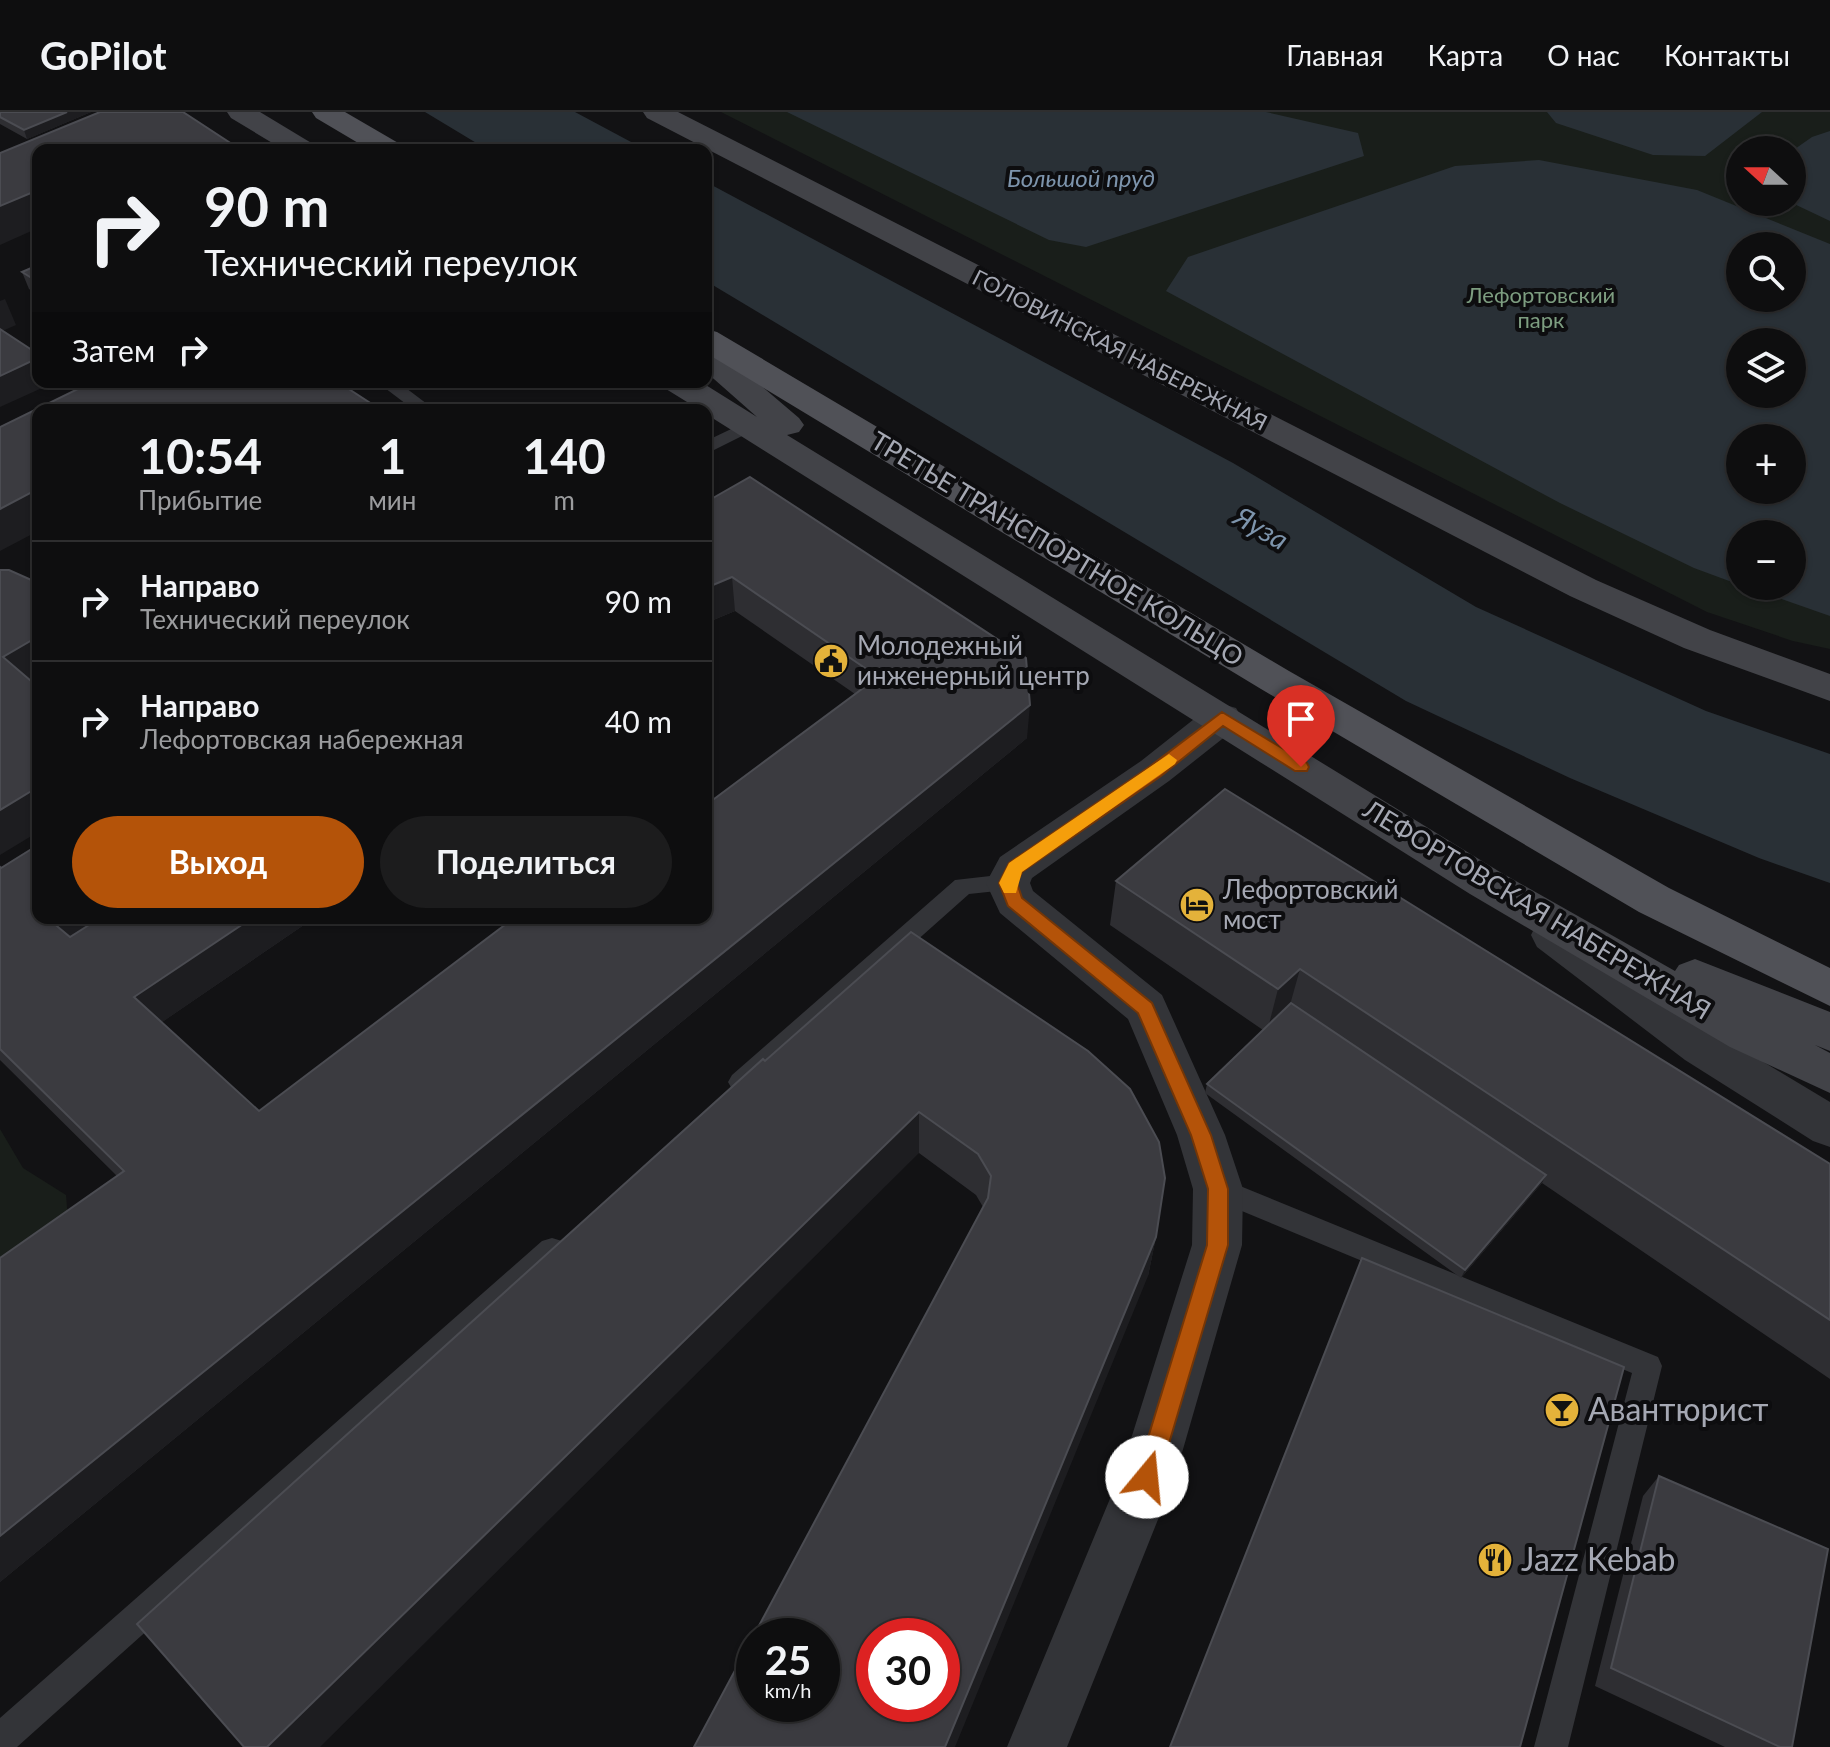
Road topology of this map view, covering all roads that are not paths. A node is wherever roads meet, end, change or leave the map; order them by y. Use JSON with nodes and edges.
{"nodes":[{"id":1,"x":241,"y":112,"type":"edge"},
{"id":2,"x":326,"y":112,"type":"edge"},
{"id":3,"x":657,"y":112,"type":"edge"},
{"id":4,"x":293,"y":144,"type":"edge"},
{"id":5,"x":380,"y":144,"type":"edge"},
{"id":6,"x":712,"y":343,"type":"edge"},
{"id":7,"x":712,"y":360,"type":"edge"},
{"id":8,"x":395,"y":388,"type":"edge"},
{"id":9,"x":688,"y":388,"type":"edge"},
{"id":10,"x":417,"y":404,"type":"edge"},
{"id":11,"x":748,"y":426,"type":"junction"},
{"id":12,"x":712,"y":445,"type":"edge"},
{"id":13,"x":892,"y":515,"type":"junction"},
{"id":14,"x":1824,"y":685,"type":"edge"},
{"id":15,"x":1222,"y":718,"type":"junction"},
{"id":16,"x":1008,"y":883,"type":"junction"},
{"id":17,"x":1485,"y":883,"type":"junction"},
{"id":18,"x":1830,"y":988,"type":"edge"},
{"id":19,"x":1830,"y":1032,"type":"edge"},
{"id":20,"x":1830,"y":1074,"type":"edge"},
{"id":21,"x":720,"y":1101,"type":"edge"},
{"id":22,"x":1830,"y":1127,"type":"edge"},
{"id":23,"x":1218,"y":1189,"type":"junction"},
{"id":24,"x":567,"y":1237,"type":"edge"},
{"id":25,"x":0,"y":1740,"type":"edge"},
{"id":26,"x":1037,"y":1747,"type":"edge"},
{"id":27,"x":1551,"y":1747,"type":"edge"}],
"edges":[{"from":1,"to":4,"type":"main road"},
{"from":2,"to":5,"type":"main road"},
{"from":3,"to":14,"type":"main road","name":"ГОЛОВИНСКАЯ НАБЕРЕЖНАЯ"},
{"from":6,"to":18,"type":"main road","name":"ТРЕТЬЕ ТРАНСПОРТНОЕ КОЛЬЦО"},
{"from":7,"to":13,"type":"main road"},
{"from":8,"to":10,"type":"lane"},
{"from":9,"to":11,"type":"main road","name":"ЛЕФОРТОВСКАЯ НАБЕРЕЖНАЯ"},
{"from":11,"to":12,"type":"lane"},
{"from":11,"to":13,"type":"main road","name":"ЛЕФОРТОВСКАЯ НАБЕРЕЖНАЯ"},
{"from":13,"to":15,"type":"main road","name":"ЛЕФОРТОВСКАЯ НАБЕРЕЖНАЯ"},
{"from":15,"to":16,"type":"street"},
{"from":15,"to":17,"type":"main road","name":"ЛЕФОРТОВСКАЯ НАБЕРЕЖНАЯ"},
{"from":16,"to":21,"type":"lane"},
{"from":16,"to":23,"type":"street"},
{"from":17,"to":19,"type":"main road"},
{"from":17,"to":20,"type":"main road","name":"ЛЕФОРТОВСКАЯ НАБЕРЕЖНАЯ"},
{"from":17,"to":22,"type":"street"},
{"from":23,"to":26,"type":"street"},
{"from":23,"to":27,"type":"lane"},
{"from":24,"to":25,"type":"lane"}]}
